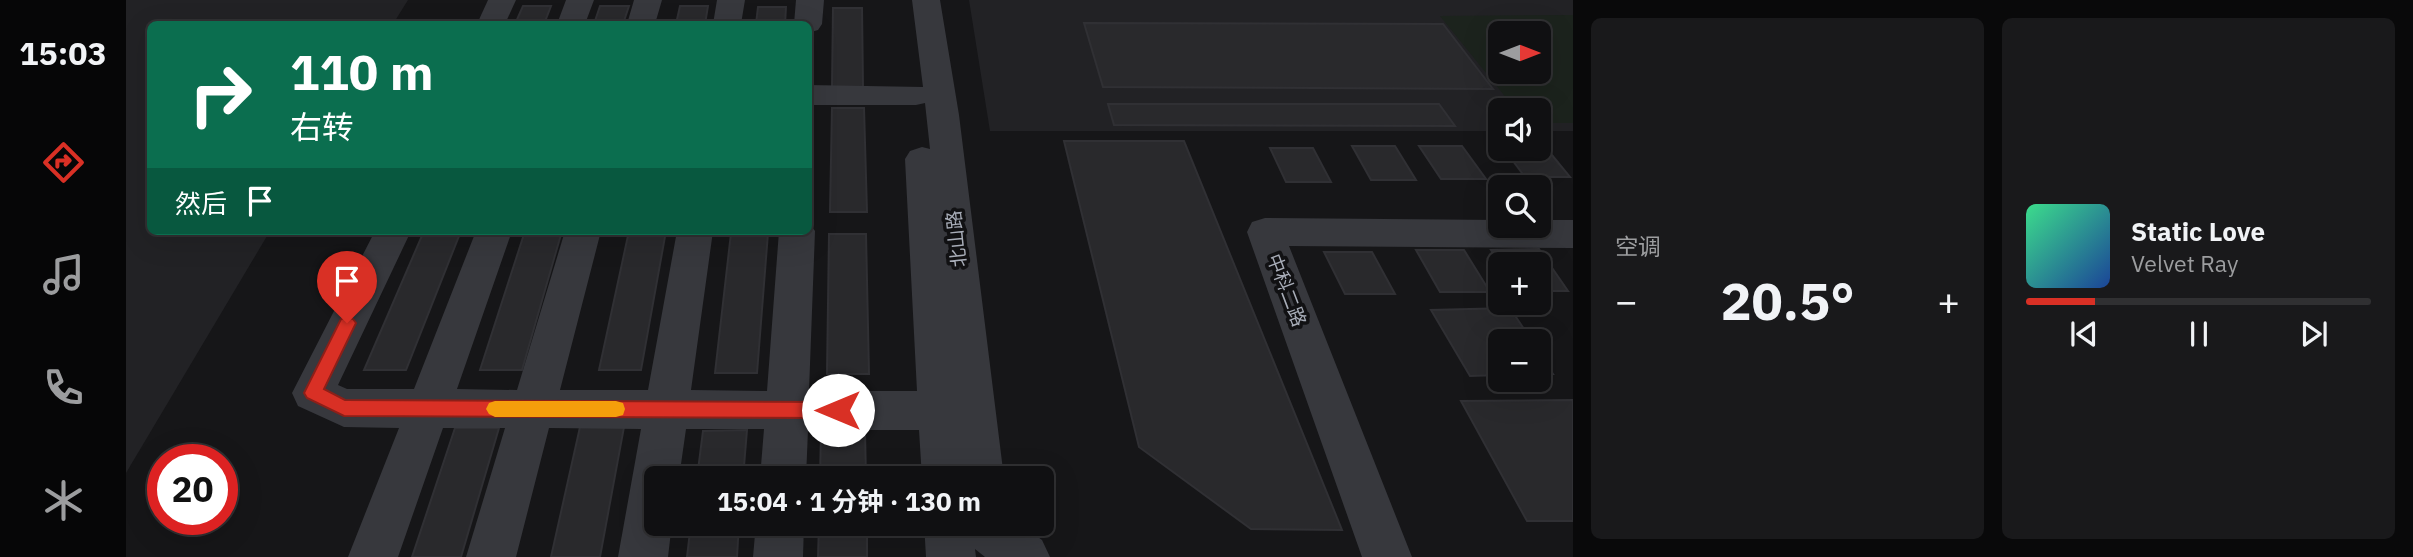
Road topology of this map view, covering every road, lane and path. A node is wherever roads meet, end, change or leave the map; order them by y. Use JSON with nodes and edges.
{"nodes":[{"id":1,"x":502,"y":0,"type":"edge"},
{"id":2,"x":580,"y":0,"type":"edge"},
{"id":3,"x":648,"y":0,"type":"edge"},
{"id":4,"x":731,"y":0,"type":"edge"},
{"id":5,"x":810,"y":0,"type":"edge"},
{"id":6,"x":905,"y":0,"type":"edge"},
{"id":7,"x":926,"y":0,"type":"edge"},
{"id":8,"x":492,"y":21,"type":"edge"},
{"id":9,"x":572,"y":21,"type":"edge"},
{"id":10,"x":642,"y":21,"type":"edge"},
{"id":11,"x":728,"y":21,"type":"edge"},
{"id":12,"x":808,"y":21,"type":"edge"},
{"id":13,"x":812,"y":95,"type":"edge"},
{"id":14,"x":916,"y":95,"type":"junction"},
{"id":15,"x":1573,"y":234,"type":"edge"},
{"id":16,"x":391,"y":235,"type":"edge"},
{"id":17,"x":493,"y":235,"type":"edge"},
{"id":18,"x":582,"y":235,"type":"edge"},
{"id":19,"x":694,"y":235,"type":"edge"},
{"id":20,"x":809,"y":235,"type":"edge"},
{"id":21,"x":429,"y":408,"type":"junction"},
{"id":22,"x":532,"y":409,"type":"junction"},
{"id":23,"x":666,"y":409,"type":"junction"},
{"id":24,"x":786,"y":410,"type":"junction"},
{"id":25,"x":940,"y":411,"type":"junction"},
{"id":26,"x":784,"y":466,"type":"edge"},
{"id":27,"x":944,"y":466,"type":"edge"},
{"id":28,"x":980,"y":466,"type":"edge"},
{"id":29,"x":779,"y":536,"type":"edge"},
{"id":30,"x":972,"y":538,"type":"edge"},
{"id":31,"x":373,"y":557,"type":"edge"},
{"id":32,"x":491,"y":557,"type":"edge"},
{"id":33,"x":643,"y":557,"type":"edge"},
{"id":34,"x":778,"y":557,"type":"edge"},
{"id":35,"x":1025,"y":557,"type":"edge"},
{"id":36,"x":1387,"y":557,"type":"edge"}],
"edges":[{"from":1,"to":8,"type":"street"},
{"from":2,"to":9,"type":"street"},
{"from":3,"to":10,"type":"street"},
{"from":4,"to":11,"type":"street"},
{"from":5,"to":12,"type":"street"},
{"from":6,"to":14,"type":"street","name":"北山路"},
{"from":7,"to":28,"type":"street","name":"北山路"},
{"from":13,"to":14,"type":"street"},
{"from":14,"to":25,"type":"street","name":"北山路"},
{"from":15,"to":36,"type":"street","name":"中科二路"},
{"from":16,"to":21,"type":"street"},
{"from":17,"to":21,"type":"street"},
{"from":18,"to":22,"type":"street"},
{"from":19,"to":23,"type":"street"},
{"from":20,"to":24,"type":"street"},
{"from":21,"to":22,"type":"street"},
{"from":21,"to":31,"type":"street"},
{"from":22,"to":23,"type":"street"},
{"from":22,"to":32,"type":"street"},
{"from":23,"to":24,"type":"street"},
{"from":23,"to":33,"type":"street"},
{"from":24,"to":25,"type":"street"},
{"from":24,"to":26,"type":"street"},
{"from":25,"to":27,"type":"street","name":"北山路"},
{"from":29,"to":34,"type":"street"},
{"from":30,"to":35,"type":"street"}]}
